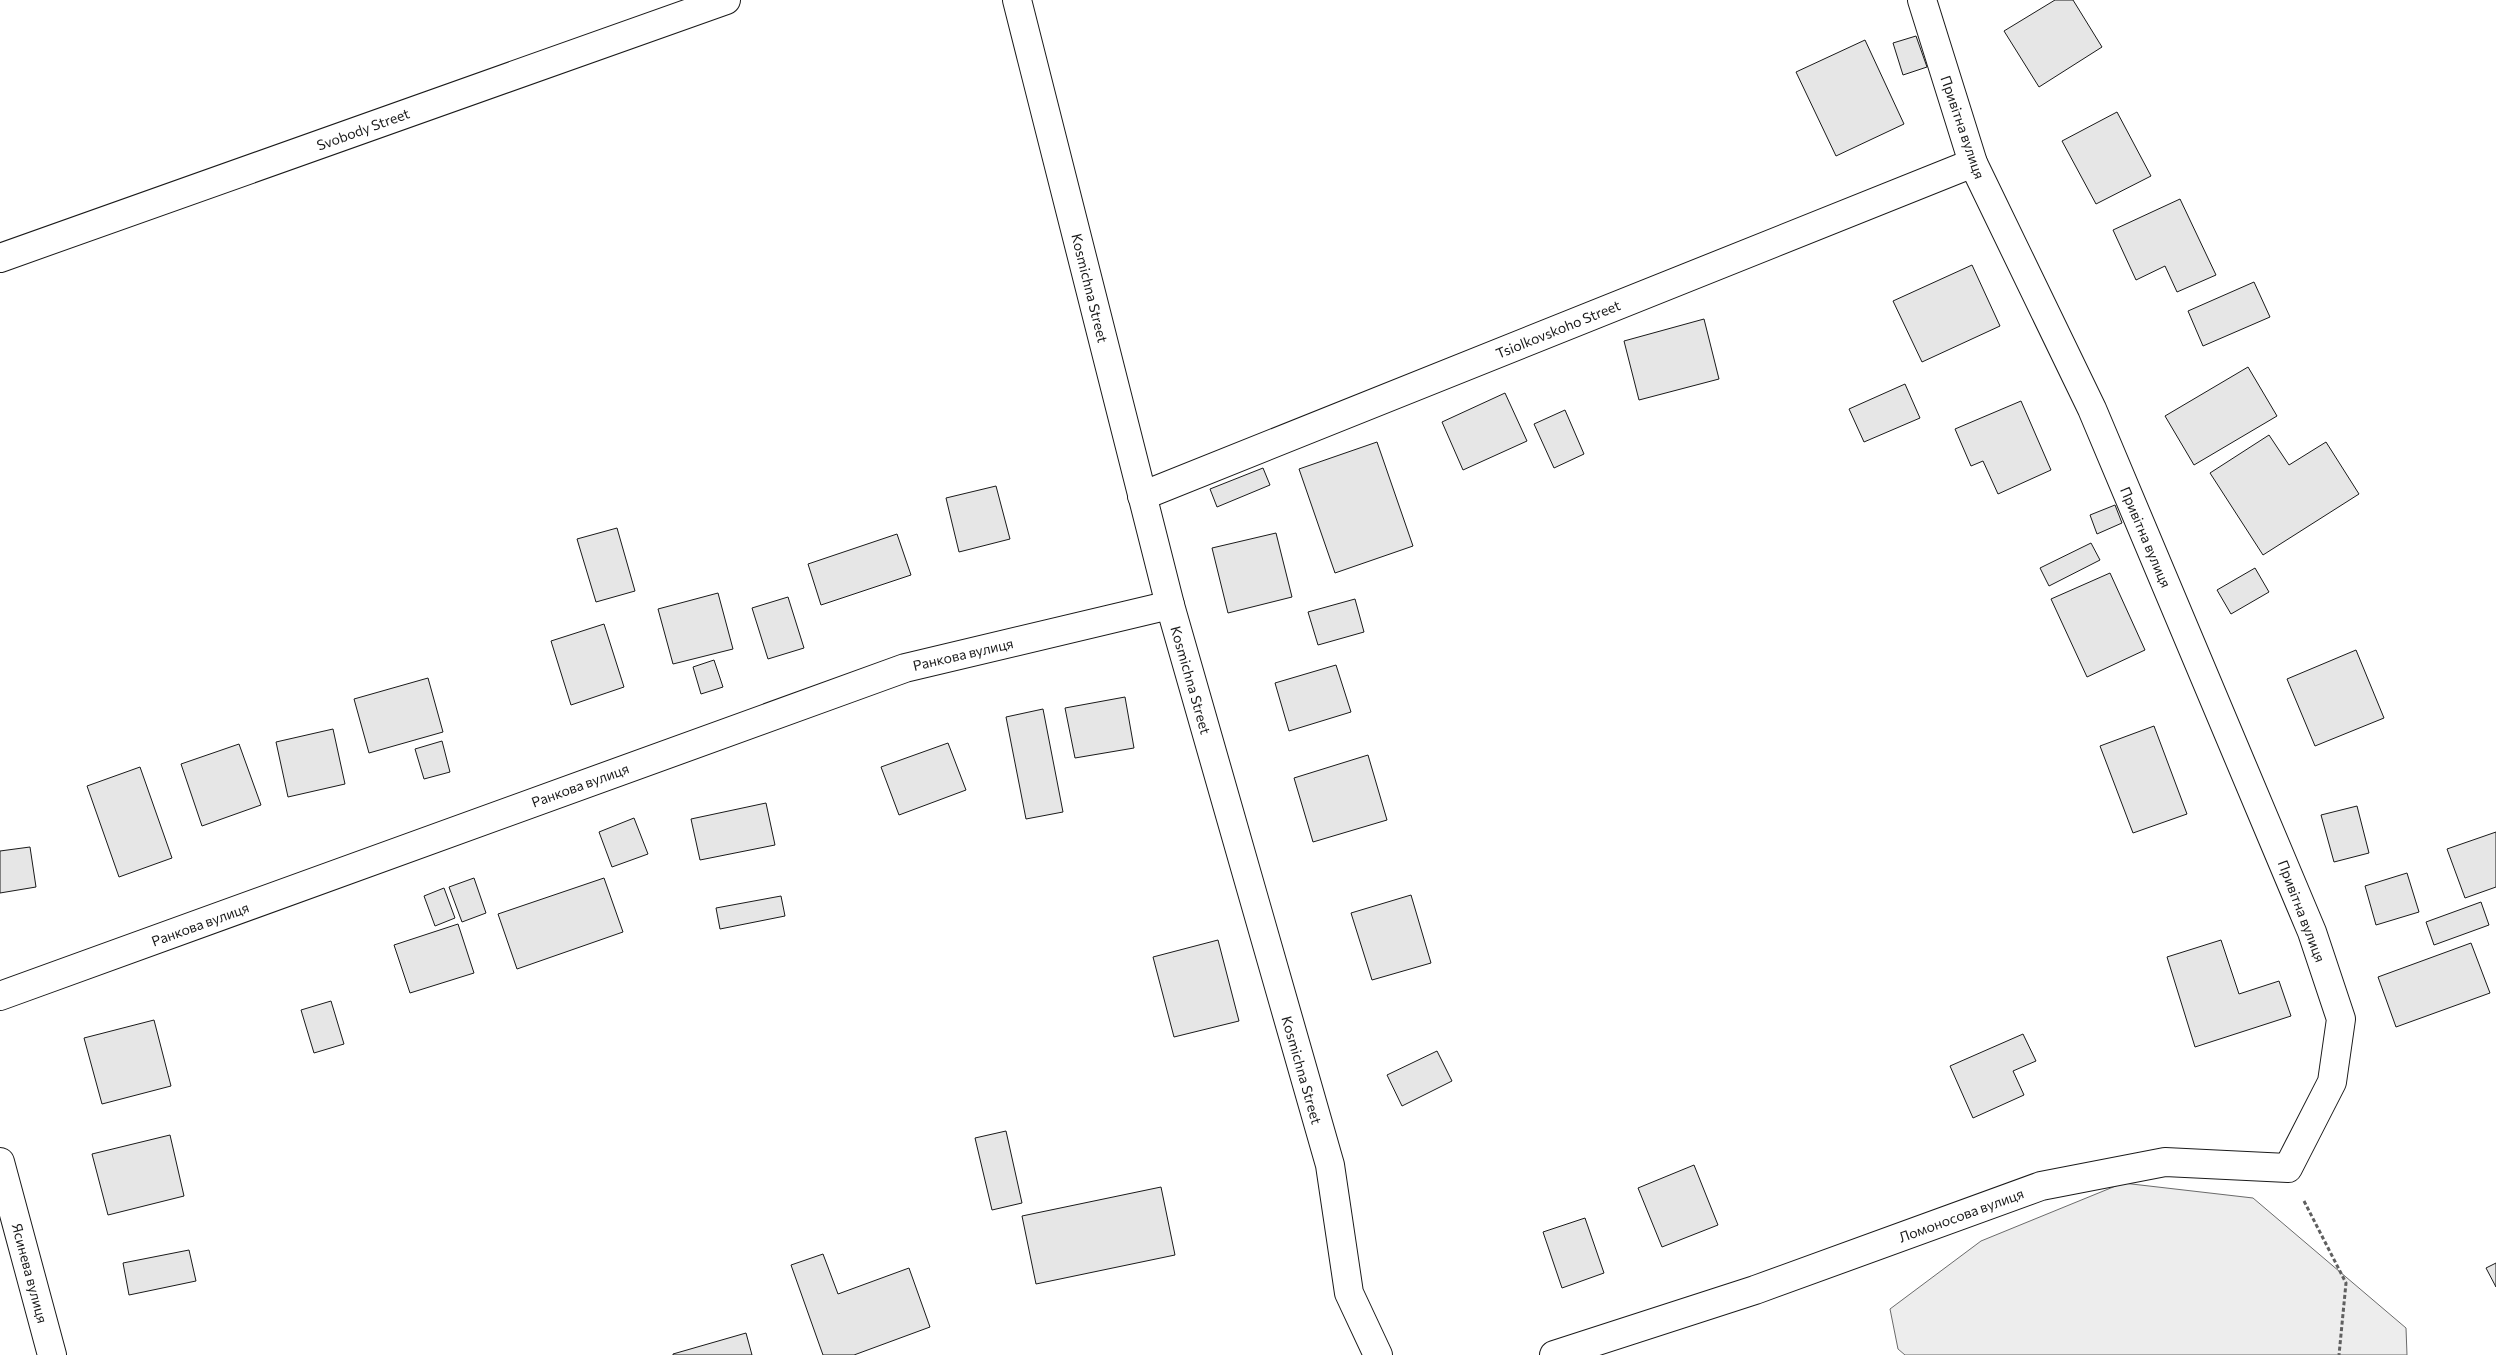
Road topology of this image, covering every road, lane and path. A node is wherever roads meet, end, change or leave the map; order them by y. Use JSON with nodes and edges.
{"nodes":[{"id":1,"x":726,"y":0,"type":"edge"},
{"id":2,"x":1017,"y":0,"type":"edge"},
{"id":3,"x":1922,"y":0,"type":"edge"},
{"id":4,"x":1973,"y":163,"type":"junction"},
{"id":5,"x":0,"y":258,"type":"edge"},
{"id":6,"x":1142,"y":496,"type":"junction"},
{"id":7,"x":1170,"y":605,"type":"junction"},
{"id":8,"x":0,"y":996,"type":"edge"},
{"id":9,"x":0,"y":1162,"type":"edge"},
{"id":10,"x":2288,"y":1168,"type":"junction"},
{"id":11,"x":52,"y":1355,"type":"edge"},
{"id":12,"x":1378,"y":1355,"type":"edge"},
{"id":13,"x":1554,"y":1355,"type":"edge"},
{"id":14,"x":2339,"y":1355,"type":"edge"}],
"edges":[{"from":1,"to":5,"type":"street","name":"Svobody Street"},
{"from":2,"to":6,"type":"street","name":"Kosmichna Street"},
{"from":3,"to":4,"type":"street","name":"Привітна вулиця"},
{"from":4,"to":6,"type":"street","name":"Tsiolkovskoho Street"},
{"from":4,"to":10,"type":"street","name":"Привітна вулиця"},
{"from":6,"to":7,"type":"street","name":"Kosmichna Street"},
{"from":7,"to":8,"type":"street","name":"Ранкова вулиця"},
{"from":7,"to":12,"type":"street","name":"Kosmichna Street"},
{"from":9,"to":11,"type":"street","name":"Ясинева вулиця"},
{"from":10,"to":13,"type":"street","name":"Ломоносова вулиця"},
{"from":10,"to":14,"type":"path"}]}
